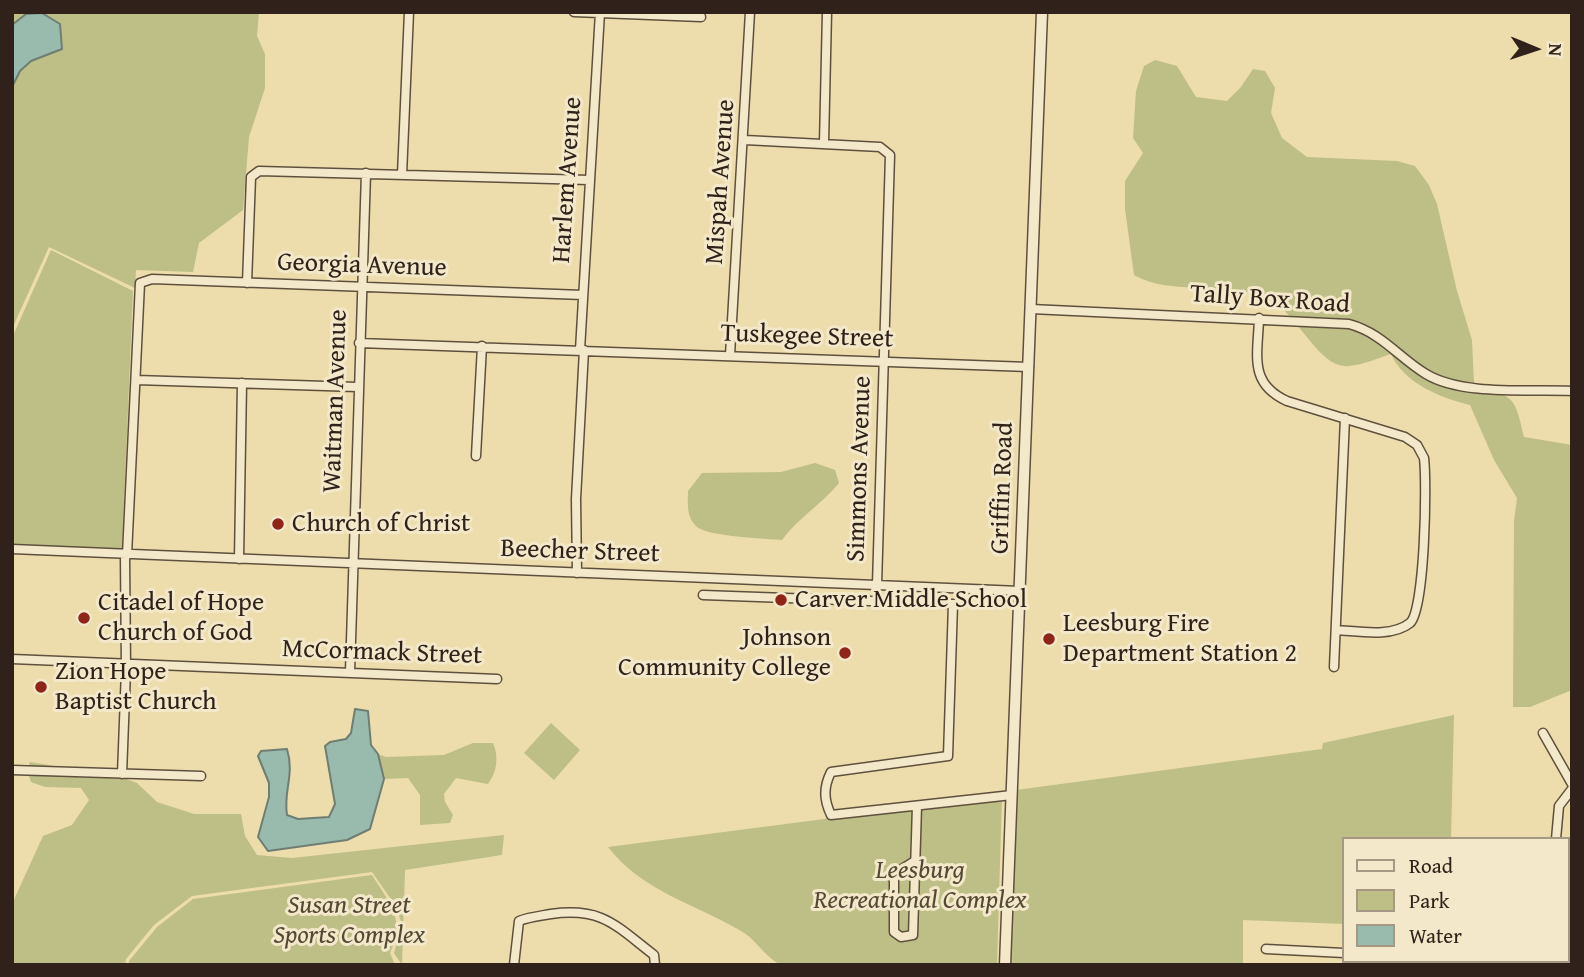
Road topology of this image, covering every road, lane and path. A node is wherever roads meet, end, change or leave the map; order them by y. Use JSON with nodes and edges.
{"nodes":[{"id":1,"x":409,"y":12,"type":"edge"},
{"id":2,"x":574,"y":12,"type":"edge"},
{"id":3,"x":750,"y":12,"type":"edge"},
{"id":4,"x":827,"y":12,"type":"edge"},
{"id":5,"x":1042,"y":12,"type":"edge"},
{"id":6,"x":600,"y":13,"type":"edge"},
{"id":7,"x":701,"y":17,"type":"dead end"},
{"id":8,"x":745,"y":140,"type":"junction"},
{"id":9,"x":824,"y":143,"type":"junction"},
{"id":10,"x":366,"y":173,"type":"junction"},
{"id":11,"x":402,"y":174,"type":"junction"},
{"id":12,"x":589,"y":180,"type":"junction"},
{"id":13,"x":247,"y":283,"type":"junction"},
{"id":14,"x":361,"y":288,"type":"junction"},
{"id":15,"x":583,"y":295,"type":"junction"},
{"id":16,"x":1031,"y":310,"type":"junction"},
{"id":17,"x":1259,"y":318,"type":"junction"},
{"id":18,"x":359,"y":343,"type":"junction"},
{"id":19,"x":482,"y":346,"type":"junction"},
{"id":20,"x":582,"y":350,"type":"junction"},
{"id":21,"x":730,"y":355,"type":"junction"},
{"id":22,"x":884,"y":361,"type":"junction"},
{"id":23,"x":1029,"y":367,"type":"junction"},
{"id":24,"x":136,"y":380,"type":"junction"},
{"id":25,"x":243,"y":383,"type":"junction"},
{"id":26,"x":357,"y":387,"type":"junction"},
{"id":27,"x":1572,"y":391,"type":"edge"},
{"id":28,"x":1345,"y":418,"type":"junction"},
{"id":29,"x":476,"y":456,"type":"dead end"},
{"id":30,"x":12,"y":549,"type":"edge"},
{"id":31,"x":126,"y":555,"type":"junction"},
{"id":32,"x":239,"y":559,"type":"junction"},
{"id":33,"x":352,"y":565,"type":"junction"},
{"id":34,"x":577,"y":573,"type":"junction"},
{"id":35,"x":877,"y":585,"type":"junction"},
{"id":36,"x":1020,"y":591,"type":"junction"},
{"id":37,"x":703,"y":595,"type":"dead end"},
{"id":38,"x":1336,"y":630,"type":"junction"},
{"id":39,"x":12,"y":659,"type":"edge"},
{"id":40,"x":125,"y":663,"type":"junction"},
{"id":41,"x":1334,"y":667,"type":"dead end"},
{"id":42,"x":350,"y":672,"type":"junction"},
{"id":43,"x":497,"y":679,"type":"dead end"},
{"id":44,"x":1542,"y":733,"type":"dead end"},
{"id":45,"x":12,"y":770,"type":"edge"},
{"id":46,"x":122,"y":774,"type":"junction"},
{"id":47,"x":201,"y":776,"type":"dead end"},
{"id":48,"x":1572,"y":784,"type":"edge"},
{"id":49,"x":1572,"y":789,"type":"edge"},
{"id":50,"x":1012,"y":795,"type":"junction"},
{"id":51,"x":917,"y":806,"type":"junction"},
{"id":52,"x":1556,"y":837,"type":"edge"},
{"id":53,"x":915,"y":861,"type":"junction"},
{"id":54,"x":1266,"y":949,"type":"dead end"},
{"id":55,"x":1342,"y":953,"type":"edge"},
{"id":56,"x":514,"y":965,"type":"edge"},
{"id":57,"x":655,"y":965,"type":"edge"},
{"id":58,"x":1005,"y":965,"type":"edge"}],
"edges":[{"from":1,"to":11,"type":"street"},
{"from":2,"to":6,"type":"street"},
{"from":3,"to":8,"type":"street","name":"Mispah Avenue"},
{"from":4,"to":9,"type":"street"},
{"from":5,"to":16,"type":"street","name":"Griffin Road"},
{"from":6,"to":7,"type":"street"},
{"from":6,"to":12,"type":"street","name":"Harlem Avenue"},
{"from":8,"to":9,"type":"street"},
{"from":8,"to":21,"type":"street","name":"Mispah Avenue"},
{"from":9,"to":22,"type":"street","name":"Simmons Avenue"},
{"from":10,"to":11,"type":"street"},
{"from":10,"to":13,"type":"street"},
{"from":10,"to":14,"type":"street","name":"Waitman Avenue"},
{"from":11,"to":12,"type":"street"},
{"from":12,"to":15,"type":"street","name":"Harlem Avenue"},
{"from":13,"to":14,"type":"street","name":"Georgia Avenue"},
{"from":13,"to":24,"type":"street","name":"Georgia Avenue"},
{"from":14,"to":15,"type":"street","name":"Georgia Avenue"},
{"from":14,"to":18,"type":"street","name":"Waitman Avenue"},
{"from":15,"to":20,"type":"street","name":"Harlem Avenue"},
{"from":16,"to":17,"type":"street","name":"Tally Box Road"},
{"from":16,"to":23,"type":"street","name":"Griffin Road"},
{"from":17,"to":27,"type":"street","name":"Tally Box Road"},
{"from":17,"to":28,"type":"street"},
{"from":18,"to":19,"type":"street","name":"Tuskegee Street"},
{"from":18,"to":26,"type":"street","name":"Waitman Avenue"},
{"from":19,"to":20,"type":"street","name":"Tuskegee Street"},
{"from":19,"to":29,"type":"street"},
{"from":20,"to":21,"type":"street","name":"Tuskegee Street"},
{"from":20,"to":34,"type":"street","name":"Harlem Avenue"},
{"from":21,"to":22,"type":"street","name":"Tuskegee Street"},
{"from":22,"to":23,"type":"street","name":"Tuskegee Street"},
{"from":22,"to":35,"type":"street","name":"Simmons Avenue"},
{"from":23,"to":36,"type":"street","name":"Griffin Road"},
{"from":24,"to":25,"type":"street"},
{"from":24,"to":31,"type":"street"},
{"from":25,"to":26,"type":"street"},
{"from":25,"to":32,"type":"street"},
{"from":26,"to":33,"type":"street","name":"Waitman Avenue"},
{"from":28,"to":38,"type":"street"},
{"from":28,"to":38,"type":"street"},
{"from":30,"to":31,"type":"street","name":"Beecher Street"},
{"from":31,"to":32,"type":"street","name":"Beecher Street"},
{"from":31,"to":40,"type":"street"},
{"from":32,"to":33,"type":"street","name":"Beecher Street"},
{"from":33,"to":34,"type":"street","name":"Beecher Street"},
{"from":33,"to":42,"type":"street","name":"Waitman Avenue"},
{"from":34,"to":35,"type":"street","name":"Beecher Street"},
{"from":35,"to":36,"type":"street","name":"Beecher Street"},
{"from":36,"to":50,"type":"street","name":"Griffin Road"},
{"from":37,"to":51,"type":"street"},
{"from":38,"to":41,"type":"street"},
{"from":39,"to":40,"type":"street","name":"McCormack Street"},
{"from":40,"to":42,"type":"street","name":"McCormack Street"},
{"from":40,"to":46,"type":"street"},
{"from":42,"to":43,"type":"street","name":"McCormack Street"},
{"from":44,"to":48,"type":"street"},
{"from":45,"to":46,"type":"street"},
{"from":46,"to":47,"type":"street"},
{"from":49,"to":52,"type":"street"},
{"from":50,"to":51,"type":"street"},
{"from":50,"to":58,"type":"street","name":"Griffin Road"},
{"from":51,"to":53,"type":"street"},
{"from":53,"to":53,"type":"street"},
{"from":54,"to":55,"type":"street"},
{"from":56,"to":57,"type":"street"}]}
